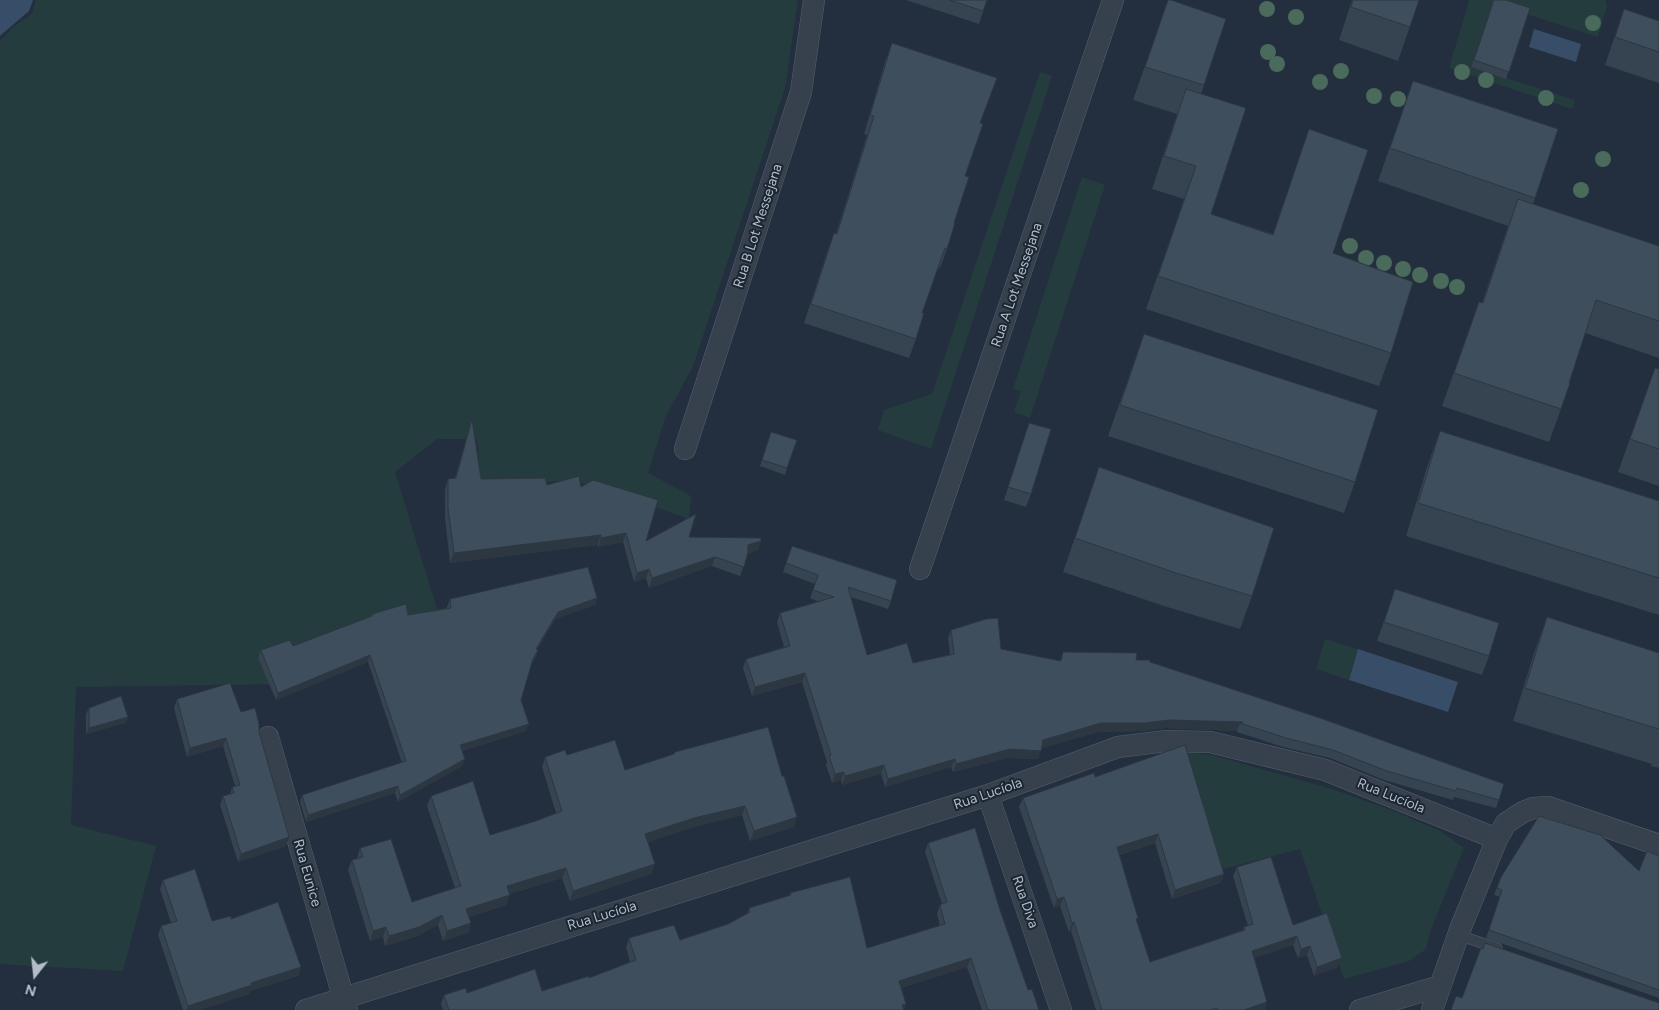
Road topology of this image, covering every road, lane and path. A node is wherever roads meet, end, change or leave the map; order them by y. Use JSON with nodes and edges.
{"nodes":[{"id":1,"x":814,"y":0,"type":"edge"},
{"id":2,"x":1113,"y":0,"type":"edge"},
{"id":3,"x":685,"y":449,"type":"dead end"},
{"id":4,"x":920,"y":569,"type":"dead end"},
{"id":5,"x":268,"y":736,"type":"dead end"},
{"id":6,"x":988,"y":795,"type":"junction"},
{"id":7,"x":1497,"y":839,"type":"junction"},
{"id":8,"x":1659,"y":845,"type":"edge"},
{"id":9,"x":1458,"y":935,"type":"junction"},
{"id":10,"x":1504,"y":951,"type":"edge"},
{"id":11,"x":1440,"y":986,"type":"junction"},
{"id":12,"x":345,"y":1004,"type":"edge"},
{"id":13,"x":306,"y":1010,"type":"edge"},
{"id":14,"x":1061,"y":1010,"type":"edge"},
{"id":15,"x":1360,"y":1010,"type":"edge"},
{"id":16,"x":1432,"y":1010,"type":"edge"}],
"edges":[{"from":1,"to":3,"type":"street","name":"Rua B Lot Messejana"},
{"from":2,"to":4,"type":"street","name":"Rua A Lot Messejana"},
{"from":5,"to":12,"type":"street","name":"Rua Eunice"},
{"from":6,"to":7,"type":"street","name":"Rua Lucíola"},
{"from":6,"to":12,"type":"street","name":"Rua Lucíola"},
{"from":6,"to":14,"type":"street","name":"Rua Diva"},
{"from":7,"to":8,"type":"street"},
{"from":7,"to":9,"type":"street"},
{"from":9,"to":10,"type":"lane"},
{"from":9,"to":11,"type":"street"},
{"from":11,"to":15,"type":"street"},
{"from":11,"to":16,"type":"street"},
{"from":12,"to":13,"type":"street","name":"Rua Lucíola"}]}
